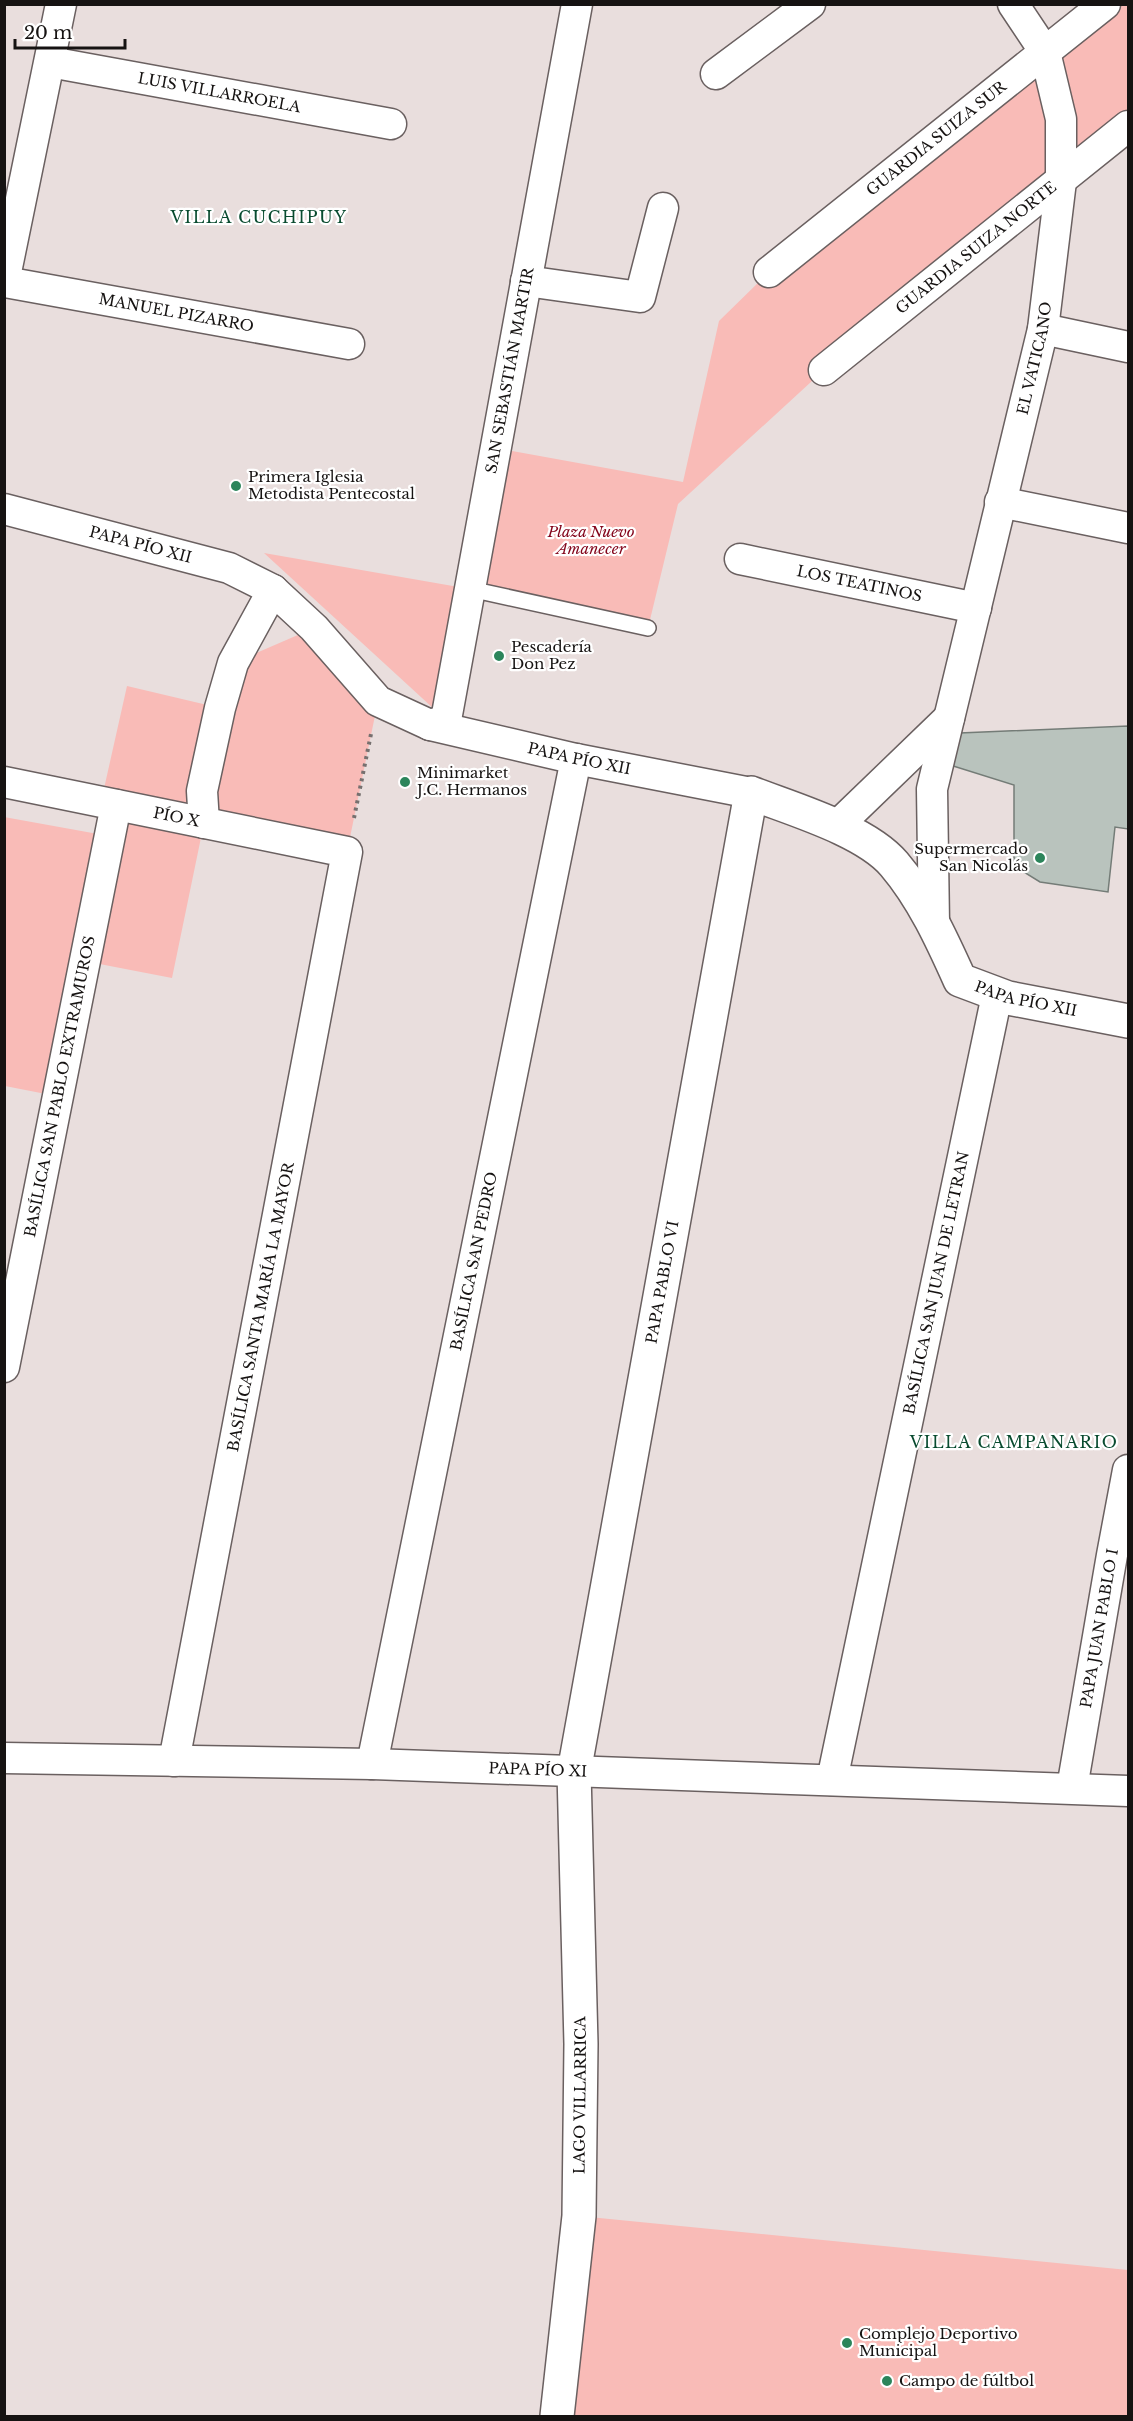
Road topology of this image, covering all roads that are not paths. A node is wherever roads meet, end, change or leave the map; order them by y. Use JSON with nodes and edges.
{"nodes":[{"id":1,"x":61,"y":4,"type":"edge"},
{"id":2,"x":578,"y":4,"type":"edge"},
{"id":3,"x":810,"y":4,"type":"edge"},
{"id":4,"x":1013,"y":4,"type":"edge"},
{"id":5,"x":1105,"y":4,"type":"edge"},
{"id":6,"x":1045,"y":52,"type":"junction"},
{"id":7,"x":50,"y":62,"type":"junction"},
{"id":8,"x":716,"y":74,"type":"dead end"},
{"id":9,"x":391,"y":124,"type":"dead end"},
{"id":10,"x":1128,"y":126,"type":"edge"},
{"id":11,"x":1061,"y":181,"type":"junction"},
{"id":12,"x":663,"y":208,"type":"dead end"},
{"id":13,"x":769,"y":272,"type":"dead end"},
{"id":14,"x":526,"y":281,"type":"junction"},
{"id":15,"x":4,"y":282,"type":"edge"},
{"id":16,"x":1043,"y":329,"type":"junction"},
{"id":17,"x":349,"y":344,"type":"dead end"},
{"id":18,"x":1128,"y":347,"type":"edge"},
{"id":19,"x":824,"y":370,"type":"dead end"},
{"id":20,"x":1000,"y":502,"type":"junction"},
{"id":21,"x":4,"y":509,"type":"edge"},
{"id":22,"x":1128,"y":528,"type":"edge"},
{"id":23,"x":740,"y":559,"type":"dead end"},
{"id":24,"x":470,"y":589,"type":"junction"},
{"id":25,"x":273,"y":590,"type":"junction"},
{"id":26,"x":976,"y":608,"type":"junction"},
{"id":27,"x":648,"y":628,"type":"dead end"},
{"id":28,"x":949,"y":718,"type":"junction"},
{"id":29,"x":430,"y":725,"type":"junction"},
{"id":30,"x":576,"y":759,"type":"junction"},
{"id":31,"x":4,"y":782,"type":"edge"},
{"id":32,"x":751,"y":793,"type":"junction"},
{"id":33,"x":116,"y":805,"type":"junction"},
{"id":34,"x":204,"y":823,"type":"junction"},
{"id":35,"x":837,"y":826,"type":"junction"},
{"id":36,"x":347,"y":852,"type":"joint"},
{"id":37,"x":934,"y":924,"type":"junction"},
{"id":38,"x":997,"y":995,"type":"junction"},
{"id":39,"x":1128,"y":1021,"type":"edge"},
{"id":40,"x":4,"y":1367,"type":"edge"},
{"id":41,"x":1128,"y":1470,"type":"edge"},
{"id":42,"x":1120,"y":1557,"type":"edge"},
{"id":43,"x":4,"y":1758,"type":"edge"},
{"id":44,"x":174,"y":1761,"type":"junction"},
{"id":45,"x":372,"y":1764,"type":"junction"},
{"id":46,"x":574,"y":1772,"type":"junction"},
{"id":47,"x":832,"y":1780,"type":"junction"},
{"id":48,"x":1072,"y":1788,"type":"junction"},
{"id":49,"x":1128,"y":1791,"type":"edge"},
{"id":50,"x":557,"y":2416,"type":"edge"}],
"edges":[{"from":1,"to":7,"type":"street"},
{"from":2,"to":14,"type":"street","name":"SAN SEBASTIÁN MARTIR"},
{"from":3,"to":8,"type":"street"},
{"from":4,"to":6,"type":"street","name":"EL VATICANO"},
{"from":5,"to":6,"type":"street","name":"GUARDIA SUIZA SUR"},
{"from":6,"to":11,"type":"street","name":"EL VATICANO"},
{"from":6,"to":13,"type":"street","name":"GUARDIA SUIZA SUR"},
{"from":7,"to":9,"type":"street","name":"LUIS VILLARROELA"},
{"from":7,"to":15,"type":"street"},
{"from":10,"to":11,"type":"street","name":"GUARDIA SUIZA NORTE"},
{"from":11,"to":16,"type":"street","name":"EL VATICANO"},
{"from":11,"to":19,"type":"street","name":"GUARDIA SUIZA NORTE"},
{"from":12,"to":14,"type":"street"},
{"from":14,"to":24,"type":"street","name":"SAN SEBASTIÁN MARTIR"},
{"from":15,"to":17,"type":"street","name":"MANUEL PIZARRO"},
{"from":16,"to":18,"type":"street"},
{"from":16,"to":20,"type":"street","name":"EL VATICANO"},
{"from":20,"to":22,"type":"street"},
{"from":20,"to":26,"type":"street","name":"EL VATICANO"},
{"from":21,"to":25,"type":"street","name":"PAPA PÍO XII"},
{"from":23,"to":26,"type":"street","name":"LOS TEATINOS"},
{"from":24,"to":27,"type":"lane"},
{"from":24,"to":29,"type":"street","name":"SAN SEBASTIÁN MARTIR"},
{"from":25,"to":29,"type":"street","name":"PAPA PÍO XII"},
{"from":25,"to":34,"type":"street"},
{"from":26,"to":28,"type":"street","name":"EL VATICANO"},
{"from":28,"to":35,"type":"street"},
{"from":28,"to":37,"type":"street","name":"EL VATICANO"},
{"from":29,"to":30,"type":"street","name":"PAPA PÍO XII"},
{"from":30,"to":32,"type":"street","name":"PAPA PÍO XII"},
{"from":30,"to":45,"type":"street","name":"BASÍLICA SAN PEDRO"},
{"from":31,"to":33,"type":"street","name":"PÍO X"},
{"from":32,"to":35,"type":"street","name":"PAPA PÍO XII"},
{"from":32,"to":46,"type":"street","name":"PAPA PABLO VI"},
{"from":33,"to":34,"type":"street","name":"PÍO X"},
{"from":33,"to":40,"type":"street","name":"BASÍLICA SAN PABLO EXTRAMUROS"},
{"from":34,"to":36,"type":"street","name":"PÍO X"},
{"from":35,"to":37,"type":"street","name":"PAPA PÍO XII"},
{"from":36,"to":44,"type":"street","name":"BASÍLICA SANTA MARÍA LA MAYOR"},
{"from":37,"to":38,"type":"street","name":"PAPA PÍO XII"},
{"from":38,"to":39,"type":"street","name":"PAPA PÍO XII"},
{"from":38,"to":47,"type":"street","name":"BASÍLICA SAN JUAN DE LETRAN"},
{"from":41,"to":42,"type":"street","name":"PAPA JUAN PABLO I"},
{"from":42,"to":48,"type":"street","name":"PAPA JUAN PABLO I"},
{"from":43,"to":44,"type":"street","name":"PAPA PÍO XI"},
{"from":44,"to":45,"type":"street","name":"PAPA PÍO XI"},
{"from":45,"to":46,"type":"street","name":"PAPA PÍO XI"},
{"from":46,"to":47,"type":"street","name":"PAPA PÍO XI"},
{"from":46,"to":50,"type":"street","name":"LAGO VILLARRICA"},
{"from":47,"to":48,"type":"street","name":"PAPA PÍO XI"},
{"from":48,"to":49,"type":"street","name":"PAPA PÍO XI"}]}
